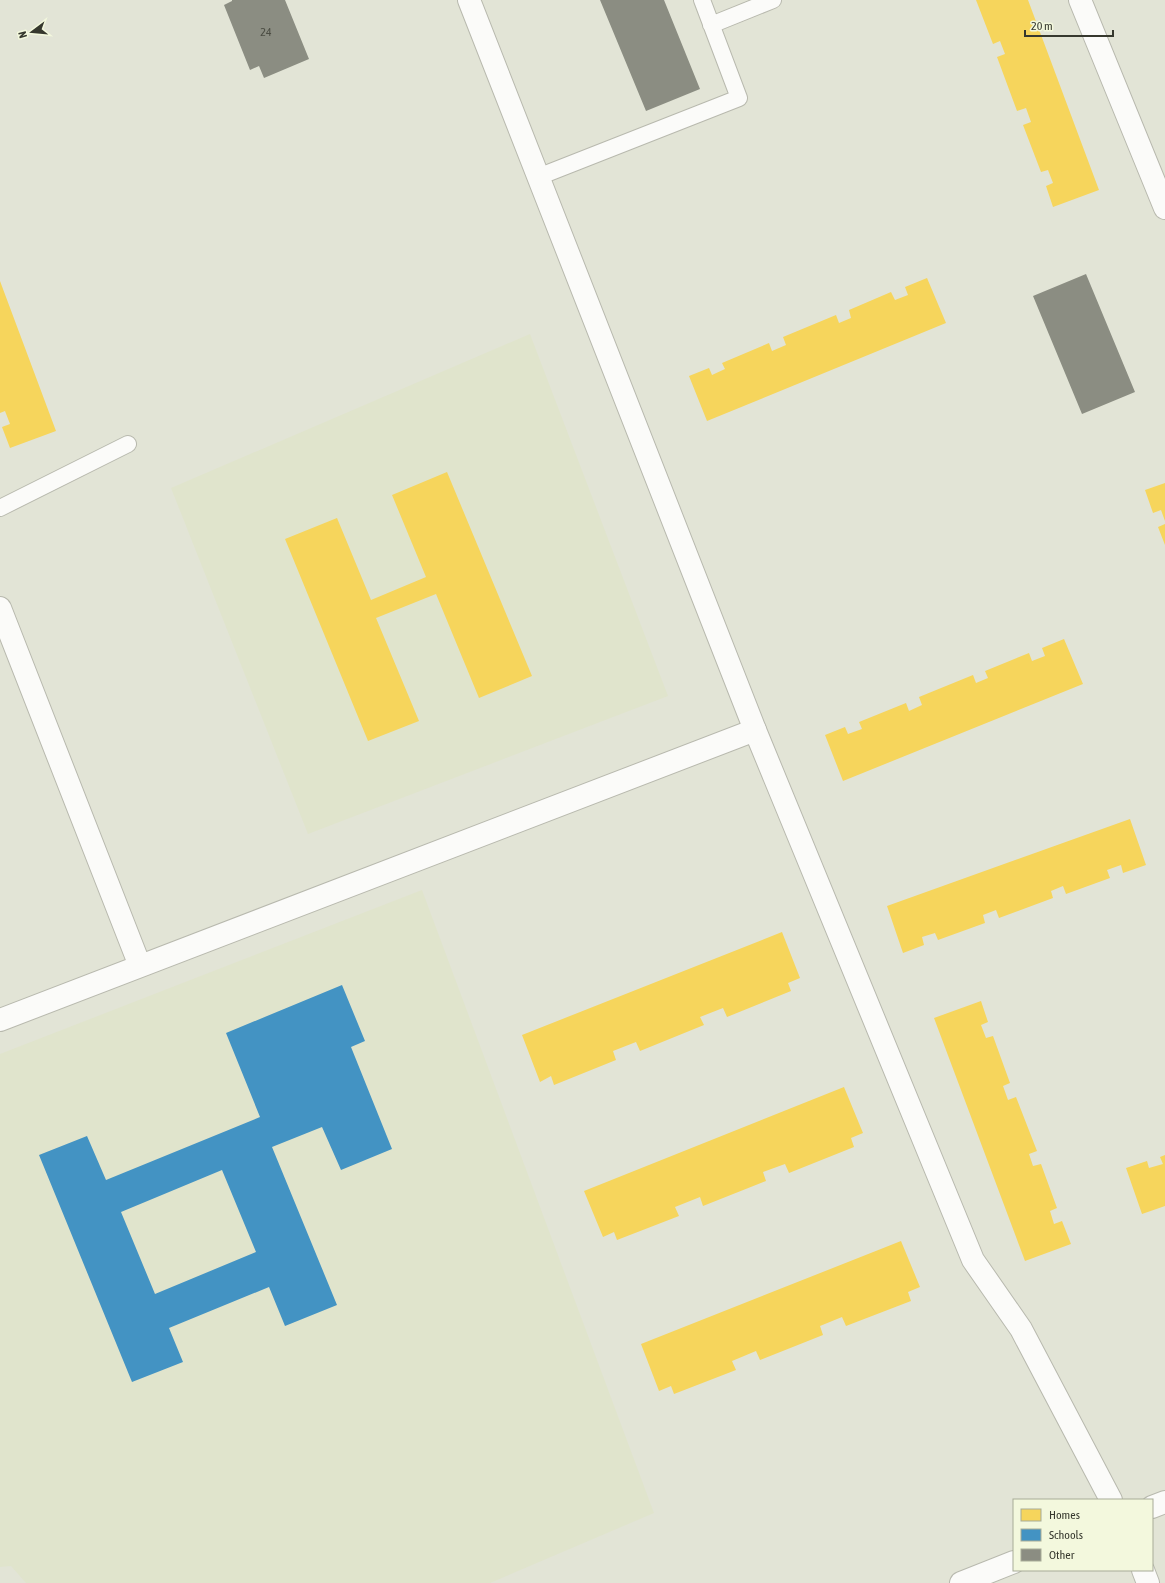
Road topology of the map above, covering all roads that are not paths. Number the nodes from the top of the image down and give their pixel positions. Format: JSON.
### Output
{"nodes":[{"id":1,"x":469,"y":0,"type":"edge"},
{"id":2,"x":702,"y":0,"type":"edge"},
{"id":3,"x":773,"y":0,"type":"edge"},
{"id":4,"x":1080,"y":0,"type":"edge"},
{"id":5,"x":712,"y":25,"type":"junction"},
{"id":6,"x":538,"y":177,"type":"junction"},
{"id":7,"x":1165,"y":208,"type":"edge"},
{"id":8,"x":128,"y":444,"type":"dead end"},
{"id":9,"x":0,"y":508,"type":"edge"},
{"id":10,"x":0,"y":608,"type":"edge"},
{"id":11,"x":755,"y":730,"type":"junction"},
{"id":12,"x":140,"y":966,"type":"junction"},
{"id":13,"x":0,"y":1020,"type":"edge"},
{"id":14,"x":1110,"y":1499,"type":"edge"},
{"id":15,"x":1165,"y":1502,"type":"edge"},
{"id":16,"x":1153,"y":1507,"type":"edge"},
{"id":17,"x":1013,"y":1562,"type":"edge"},
{"id":18,"x":1143,"y":1571,"type":"edge"},
{"id":19,"x":961,"y":1583,"type":"edge"},
{"id":20,"x":1148,"y":1583,"type":"edge"}],
"edges":[{"from":1,"to":6,"type":"street"},
{"from":2,"to":5,"type":"lane"},
{"from":3,"to":5,"type":"lane"},
{"from":4,"to":7,"type":"street"},
{"from":5,"to":6,"type":"lane"},
{"from":6,"to":11,"type":"street"},
{"from":8,"to":9,"type":"lane"},
{"from":10,"to":12,"type":"street"},
{"from":11,"to":12,"type":"street"},
{"from":11,"to":14,"type":"street"},
{"from":12,"to":13,"type":"street"},
{"from":15,"to":16,"type":"street"},
{"from":17,"to":19,"type":"street"},
{"from":18,"to":20,"type":"street"}]}
